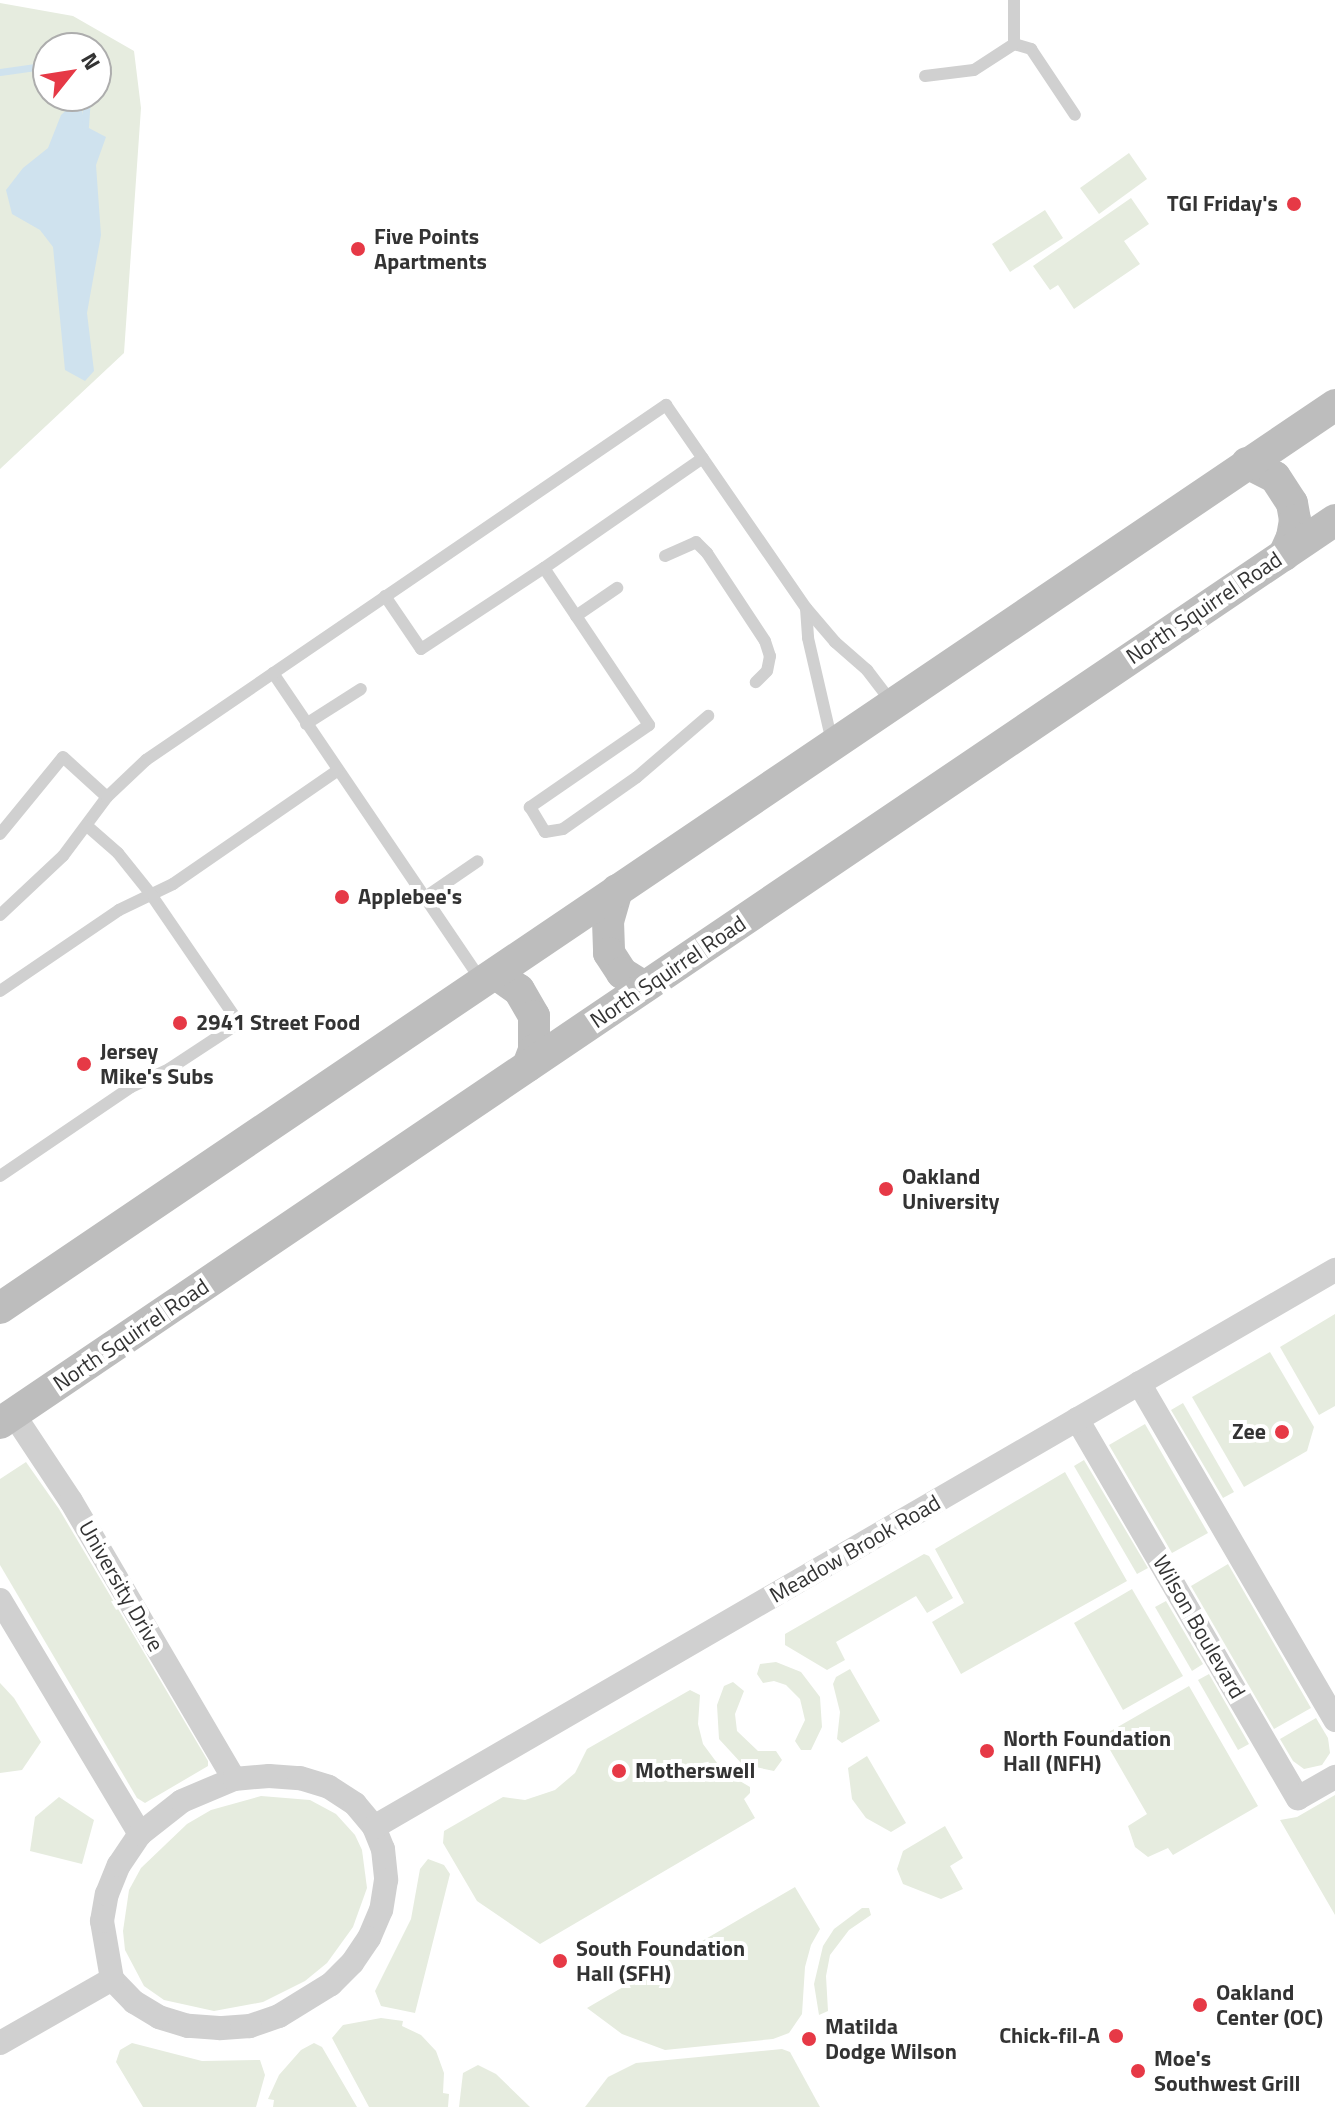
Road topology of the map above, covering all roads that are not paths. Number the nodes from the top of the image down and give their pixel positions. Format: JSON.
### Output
{"nodes":[{"id":1,"x":1014,"y":0,"type":"edge"},
{"id":2,"x":1014,"y":44,"type":"junction"},
{"id":3,"x":925,"y":76,"type":"dead end"},
{"id":4,"x":1075,"y":115,"type":"dead end"},
{"id":5,"x":1335,"y":405,"type":"edge"},
{"id":6,"x":703,"y":458,"type":"junction"},
{"id":7,"x":1247,"y":463,"type":"junction"},
{"id":8,"x":1335,"y":520,"type":"edge"},
{"id":9,"x":1284,"y":555,"type":"junction"},
{"id":10,"x":665,"y":556,"type":"dead end"},
{"id":11,"x":544,"y":568,"type":"junction"},
{"id":12,"x":617,"y":588,"type":"dead end"},
{"id":13,"x":385,"y":596,"type":"junction"},
{"id":14,"x":806,"y":608,"type":"junction"},
{"id":15,"x":576,"y":616,"type":"junction"},
{"id":16,"x":273,"y":673,"type":"junction"},
{"id":17,"x":756,"y":682,"type":"dead end"},
{"id":18,"x":361,"y":689,"type":"dead end"},
{"id":19,"x":893,"y":704,"type":"junction"},
{"id":20,"x":708,"y":716,"type":"dead end"},
{"id":21,"x":306,"y":724,"type":"junction"},
{"id":22,"x":833,"y":744,"type":"junction"},
{"id":23,"x":337,"y":771,"type":"junction"},
{"id":24,"x":107,"y":797,"type":"junction"},
{"id":25,"x":87,"y":826,"type":"junction"},
{"id":26,"x":0,"y":834,"type":"edge"},
{"id":27,"x":478,"y":861,"type":"dead end"},
{"id":28,"x":617,"y":890,"type":"junction"},
{"id":29,"x":150,"y":893,"type":"junction"},
{"id":30,"x":424,"y":898,"type":"junction"},
{"id":31,"x":0,"y":915,"type":"edge"},
{"id":32,"x":489,"y":978,"type":"junction"},
{"id":33,"x":644,"y":987,"type":"junction"},
{"id":34,"x":0,"y":991,"type":"edge"},
{"id":35,"x":528,"y":1066,"type":"junction"},
{"id":36,"x":0,"y":1176,"type":"edge"},
{"id":37,"x":1335,"y":1270,"type":"edge"},
{"id":38,"x":0,"y":1308,"type":"edge"},
{"id":39,"x":1139,"y":1383,"type":"junction"},
{"id":40,"x":5,"y":1412,"type":"edge"},
{"id":41,"x":1077,"y":1419,"type":"junction"},
{"id":42,"x":0,"y":1600,"type":"edge"},
{"id":43,"x":1335,"y":1720,"type":"edge"},
{"id":44,"x":1335,"y":1777,"type":"edge"},
{"id":45,"x":234,"y":1779,"type":"junction"},
{"id":46,"x":374,"y":1827,"type":"junction"},
{"id":47,"x":140,"y":1834,"type":"junction"},
{"id":48,"x":112,"y":1979,"type":"junction"},
{"id":49,"x":0,"y":2043,"type":"edge"}],
"edges":[{"from":1,"to":2,"type":"lane"},
{"from":2,"to":3,"type":"lane"},
{"from":2,"to":4,"type":"lane"},
{"from":5,"to":7,"type":"main road"},
{"from":6,"to":11,"type":"lane"},
{"from":6,"to":13,"type":"lane"},
{"from":6,"to":14,"type":"lane"},
{"from":7,"to":9,"type":"main road"},
{"from":7,"to":19,"type":"main road"},
{"from":8,"to":9,"type":"main road","name":"North Squirrel Road"},
{"from":9,"to":33,"type":"main road","name":"North Squirrel Road"},
{"from":10,"to":17,"type":"lane"},
{"from":11,"to":13,"type":"lane"},
{"from":11,"to":15,"type":"lane"},
{"from":12,"to":15,"type":"lane"},
{"from":13,"to":16,"type":"lane"},
{"from":14,"to":19,"type":"lane"},
{"from":14,"to":22,"type":"lane"},
{"from":15,"to":20,"type":"lane"},
{"from":16,"to":21,"type":"lane"},
{"from":16,"to":24,"type":"lane"},
{"from":18,"to":21,"type":"lane"},
{"from":19,"to":22,"type":"main road"},
{"from":21,"to":23,"type":"lane"},
{"from":22,"to":28,"type":"main road"},
{"from":23,"to":29,"type":"lane"},
{"from":23,"to":30,"type":"lane"},
{"from":24,"to":25,"type":"lane"},
{"from":24,"to":26,"type":"lane"},
{"from":25,"to":29,"type":"lane"},
{"from":25,"to":31,"type":"lane"},
{"from":27,"to":30,"type":"lane"},
{"from":28,"to":32,"type":"main road"},
{"from":28,"to":33,"type":"main road"},
{"from":29,"to":34,"type":"lane"},
{"from":29,"to":36,"type":"lane"},
{"from":30,"to":32,"type":"lane"},
{"from":32,"to":35,"type":"main road"},
{"from":32,"to":38,"type":"main road"},
{"from":33,"to":35,"type":"main road","name":"North Squirrel Road"},
{"from":35,"to":40,"type":"main road","name":"North Squirrel Road"},
{"from":37,"to":39,"type":"street","name":"Meadow Brook Road"},
{"from":39,"to":41,"type":"street","name":"Meadow Brook Road"},
{"from":39,"to":43,"type":"street"},
{"from":40,"to":45,"type":"street","name":"University Drive"},
{"from":41,"to":44,"type":"street","name":"Wilson Boulevard"},
{"from":41,"to":46,"type":"street","name":"Meadow Brook Road"},
{"from":42,"to":47,"type":"street"},
{"from":45,"to":46,"type":"street"},
{"from":45,"to":47,"type":"street"},
{"from":46,"to":48,"type":"street"},
{"from":47,"to":48,"type":"street"},
{"from":48,"to":49,"type":"street"}]}
